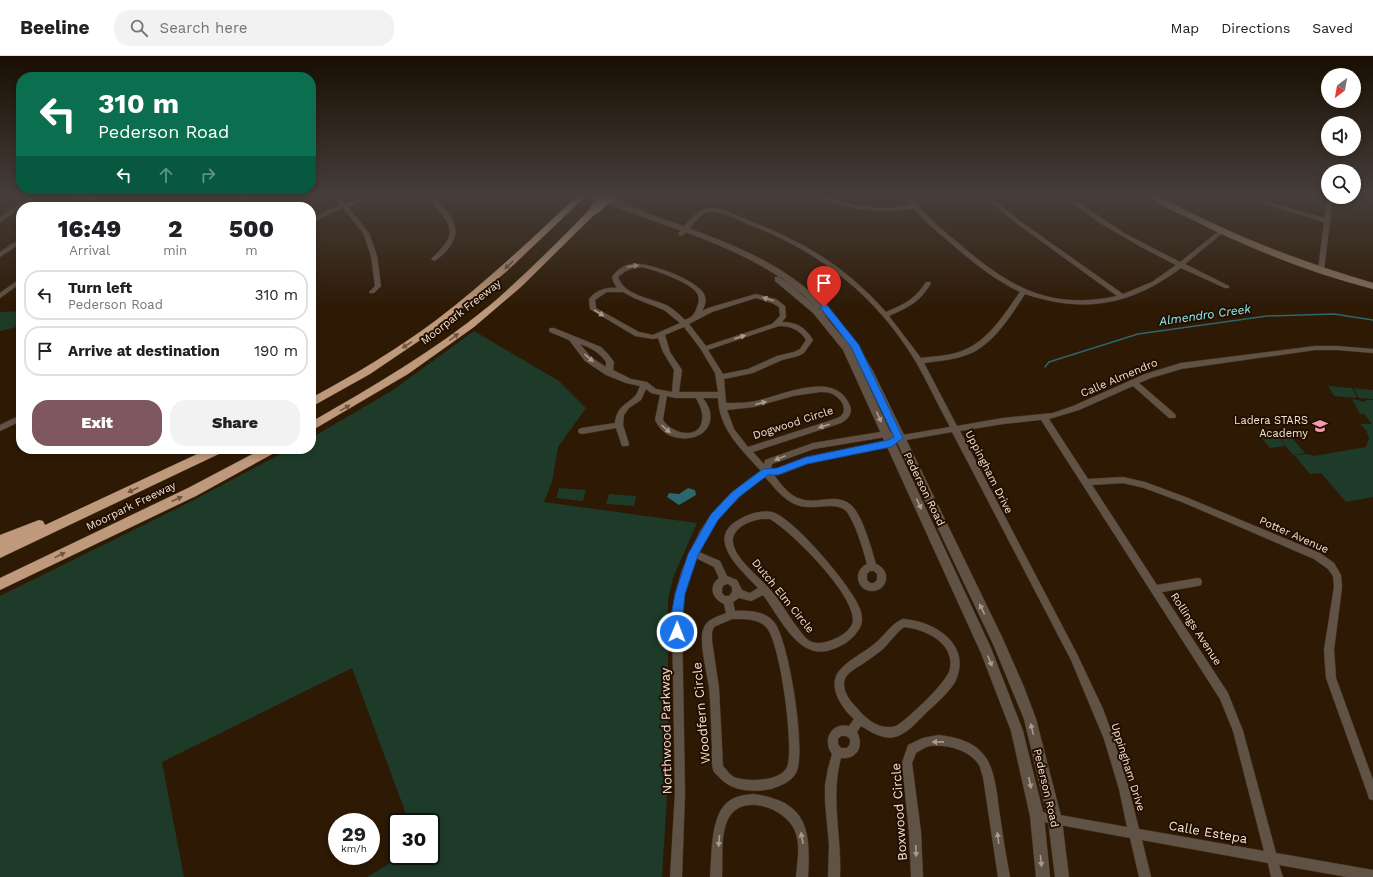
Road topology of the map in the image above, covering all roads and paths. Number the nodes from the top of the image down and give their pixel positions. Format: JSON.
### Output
{"nodes":[{"id":1,"x":366,"y":233,"type":"edge"},
{"id":2,"x":454,"y":233,"type":"edge"},
{"id":3,"x":542,"y":233,"type":"edge"},
{"id":4,"x":571,"y":233,"type":"edge"},
{"id":5,"x":688,"y":233,"type":"edge"},
{"id":6,"x":777,"y":233,"type":"edge"},
{"id":7,"x":946,"y":233,"type":"edge"},
{"id":8,"x":1032,"y":233,"type":"edge"},
{"id":9,"x":1124,"y":233,"type":"edge"},
{"id":10,"x":1219,"y":233,"type":"edge"},
{"id":11,"x":1228,"y":233,"type":"edge"},
{"id":12,"x":1325,"y":233,"type":"edge"},
{"id":13,"x":16,"y":244,"type":"edge"},
{"id":14,"x":0,"y":255,"type":"edge"},
{"id":15,"x":434,"y":259,"type":"dead end"},
{"id":16,"x":1179,"y":264,"type":"junction"},
{"id":17,"x":1321,"y":270,"type":"junction"},
{"id":18,"x":928,"y":283,"type":"dead end"},
{"id":19,"x":16,"y":284,"type":"edge"},
{"id":20,"x":1373,"y":286,"type":"edge"},
{"id":21,"x":1227,"y":287,"type":"dead end"},
{"id":22,"x":624,"y":290,"type":"junction"},
{"id":23,"x":372,"y":292,"type":"dead end"},
{"id":24,"x":1023,"y":292,"type":"junction"},
{"id":25,"x":0,"y":296,"type":"edge"},
{"id":26,"x":1122,"y":297,"type":"junction"},
{"id":27,"x":886,"y":314,"type":"junction"},
{"id":28,"x":696,"y":316,"type":"junction"},
{"id":29,"x":684,"y":323,"type":"junction"},
{"id":30,"x":775,"y":325,"type":"junction"},
{"id":31,"x":552,"y":330,"type":"dead end"},
{"id":32,"x":661,"y":335,"type":"junction"},
{"id":33,"x":572,"y":339,"type":"junction"},
{"id":34,"x":703,"y":349,"type":"junction"},
{"id":35,"x":1373,"y":351,"type":"edge"},
{"id":36,"x":919,"y":361,"type":"junction"},
{"id":37,"x":609,"y":373,"type":"junction"},
{"id":38,"x":720,"y":377,"type":"junction"},
{"id":39,"x":1133,"y":382,"type":"junction"},
{"id":40,"x":644,"y":384,"type":"junction"},
{"id":41,"x":664,"y":394,"type":"junction"},
{"id":42,"x":675,"y":395,"type":"junction"},
{"id":43,"x":721,"y":395,"type":"junction"},
{"id":44,"x":699,"y":396,"type":"junction"},
{"id":45,"x":316,"y":400,"type":"edge"},
{"id":46,"x":722,"y":406,"type":"junction"},
{"id":47,"x":1172,"y":416,"type":"dead end"},
{"id":48,"x":1044,"y":418,"type":"junction"},
{"id":49,"x":16,"y":420,"type":"edge"},
{"id":50,"x":316,"y":424,"type":"edge"},
{"id":51,"x":1,"y":425,"type":"edge"},
{"id":52,"x":619,"y":425,"type":"junction"},
{"id":53,"x":955,"y":429,"type":"junction"},
{"id":54,"x":582,"y":431,"type":"dead end"},
{"id":55,"x":892,"y":438,"type":"junction"},
{"id":56,"x":624,"y":444,"type":"dead end"},
{"id":57,"x":746,"y":450,"type":"junction"},
{"id":58,"x":208,"y":454,"type":"edge"},
{"id":59,"x":263,"y":454,"type":"edge"},
{"id":60,"x":766,"y":472,"type":"junction"},
{"id":61,"x":1087,"y":482,"type":"junction"},
{"id":62,"x":91,"y":509,"type":"junction"},
{"id":63,"x":0,"y":541,"type":"edge"},
{"id":64,"x":0,"y":552,"type":"edge"},
{"id":65,"x":693,"y":554,"type":"junction"},
{"id":66,"x":872,"y":568,"type":"dead end"},
{"id":67,"x":725,"y":581,"type":"junction"},
{"id":68,"x":1198,"y":582,"type":"dead end"},
{"id":69,"x":0,"y":585,"type":"edge"},
{"id":70,"x":765,"y":589,"type":"junction"},
{"id":71,"x":1155,"y":589,"type":"junction"},
{"id":72,"x":737,"y":593,"type":"junction"},
{"id":73,"x":728,"y":600,"type":"junction"},
{"id":74,"x":731,"y":615,"type":"junction"},
{"id":75,"x":860,"y":720,"type":"junction"},
{"id":76,"x":850,"y":733,"type":"junction"},
{"id":77,"x":838,"y":752,"type":"junction"},
{"id":78,"x":1373,"y":795,"type":"edge"},
{"id":79,"x":1037,"y":816,"type":"junction"},
{"id":80,"x":1055,"y":820,"type":"junction"},
{"id":81,"x":1136,"y":833,"type":"junction"},
{"id":82,"x":1271,"y":857,"type":"junction"},
{"id":83,"x":1373,"y":876,"type":"edge"},
{"id":84,"x":676,"y":877,"type":"edge"},
{"id":85,"x":716,"y":877,"type":"edge"},
{"id":86,"x":802,"y":877,"type":"edge"},
{"id":87,"x":834,"y":877,"type":"edge"},
{"id":88,"x":917,"y":877,"type":"edge"},
{"id":89,"x":1004,"y":877,"type":"edge"},
{"id":90,"x":1043,"y":877,"type":"edge"},
{"id":91,"x":1062,"y":877,"type":"edge"},
{"id":92,"x":1145,"y":877,"type":"edge"},
{"id":93,"x":1277,"y":877,"type":"edge"}],
"edges":[{"from":1,"to":23,"type":"street"},
{"from":2,"to":15,"type":"street"},
{"from":3,"to":45,"type":"highway","name":"Moorpark Freeway","one_way":true},
{"from":50,"to":4,"type":"highway","name":"Moorpark Freeway","one_way":true,"bridge":true},
{"from":5,"to":55,"type":"street","name":"Pederson Road"},
{"from":6,"to":27,"type":"street","name":"Uppingham Drive"},
{"from":7,"to":24,"type":"street"},
{"from":8,"to":26,"type":"street"},
{"from":9,"to":16,"type":"street"},
{"from":10,"to":16,"type":"street"},
{"from":11,"to":17,"type":"main road"},
{"from":12,"to":17,"type":"street"},
{"from":13,"to":14,"type":"street"},
{"from":16,"to":21,"type":"street"},
{"from":16,"to":26,"type":"street"},
{"from":17,"to":20,"type":"main road"},
{"from":18,"to":27,"type":"street"},
{"from":19,"to":25,"type":"street"},
{"from":22,"to":28,"type":"street","one_way":true},
{"from":22,"to":29,"type":"street"},
{"from":22,"to":32,"type":"street","one_way":true},
{"from":24,"to":26,"type":"street"},
{"from":24,"to":36,"type":"street"},
{"from":27,"to":36,"type":"street","name":"Uppingham Drive"},
{"from":28,"to":29,"type":"street"},
{"from":30,"to":28,"type":"street","one_way":true},
{"from":29,"to":32,"type":"street"},
{"from":29,"to":34,"type":"street"},
{"from":34,"to":30,"type":"street","one_way":true},
{"from":30,"to":38,"type":"street"},
{"from":31,"to":33,"type":"street"},
{"from":32,"to":42,"type":"street"},
{"from":33,"to":37,"type":"street","one_way":true},
{"from":33,"to":37,"type":"street"},
{"from":34,"to":38,"type":"street"},
{"from":35,"to":39,"type":"street","name":"Calle Almendro"},
{"from":36,"to":53,"type":"street","name":"Uppingham Drive"},
{"from":37,"to":40,"type":"street"},
{"from":38,"to":43,"type":"street"},
{"from":39,"to":47,"type":"street"},
{"from":39,"to":48,"type":"street","name":"Calle Almendro"},
{"from":40,"to":41,"type":"street"},
{"from":40,"to":52,"type":"street"},
{"from":41,"to":42,"type":"street"},
{"from":41,"to":44,"type":"street","one_way":true},
{"from":42,"to":44,"type":"street"},
{"from":43,"to":44,"type":"street"},
{"from":43,"to":46,"type":"street"},
{"from":46,"to":57,"type":"street"},
{"from":46,"to":57,"type":"street","name":"Dogwood Circle","one_way":true},
{"from":48,"to":53,"type":"street","name":"Calle Almendro"},
{"from":48,"to":61,"type":"street","name":"Rollings Avenue"},
{"from":49,"to":51,"type":"street"},
{"from":52,"to":54,"type":"street"},
{"from":52,"to":56,"type":"street"},
{"from":53,"to":55,"type":"street","name":"Calle Almendro"},
{"from":53,"to":81,"type":"street","name":"Uppingham Drive"},
{"from":55,"to":60,"type":"street","name":"Northwood Parkway"},
{"from":55,"to":60,"type":"street","name":"Northwood Parkway","one_way":true},
{"from":55,"to":79,"type":"street","name":"Pederson Road","one_way":true},
{"from":80,"to":55,"type":"street","name":"Pederson Road","one_way":true},
{"from":57,"to":60,"type":"street"},
{"from":58,"to":62,"type":"highway","name":"Moorpark Freeway","one_way":true},
{"from":69,"to":59,"type":"highway","name":"Moorpark Freeway","one_way":true},
{"from":60,"to":65,"type":"street","name":"Northwood Parkway"},
{"from":60,"to":66,"type":"street"},
{"from":61,"to":71,"type":"street","name":"Rollings Avenue"},
{"from":61,"to":78,"type":"street","name":"Potter Avenue"},
{"from":62,"to":63,"type":"highway"},
{"from":62,"to":64,"type":"highway","name":"Moorpark Freeway"},
{"from":65,"to":67,"type":"street"},
{"from":65,"to":84,"type":"street","name":"Northwood Parkway"},
{"from":67,"to":72,"type":"street"},
{"from":67,"to":73,"type":"street"},
{"from":68,"to":71,"type":"street"},
{"from":70,"to":70,"type":"street","name":"Dutch Elm Circle"},
{"from":70,"to":72,"type":"street"},
{"from":71,"to":82,"type":"street","name":"Rollings Avenue"},
{"from":72,"to":73,"type":"street"},
{"from":73,"to":74,"type":"street"},
{"from":74,"to":74,"type":"street","name":"Woodfern Circle"},
{"from":75,"to":75,"type":"street"},
{"from":75,"to":76,"type":"street"},
{"from":76,"to":77,"type":"street"},
{"from":76,"to":77,"type":"street"},
{"from":77,"to":87,"type":"street"},
{"from":79,"to":80,"type":"street","name":"Calle Estepa"},
{"from":79,"to":90,"type":"street","name":"Pederson Road","one_way":true},
{"from":80,"to":81,"type":"street","name":"Calle Estepa"},
{"from":80,"to":91,"type":"street","name":"Pederson Road"},
{"from":81,"to":82,"type":"street","name":"Calle Estepa"},
{"from":81,"to":92,"type":"street","name":"Uppingham Drive"},
{"from":82,"to":83,"type":"street","name":"Calle Estepa"},
{"from":82,"to":93,"type":"street","name":"Rollings Avenue"},
{"from":86,"to":85,"type":"street","one_way":true},
{"from":89,"to":88,"type":"street","name":"Boxwood Circle","one_way":true}]}
